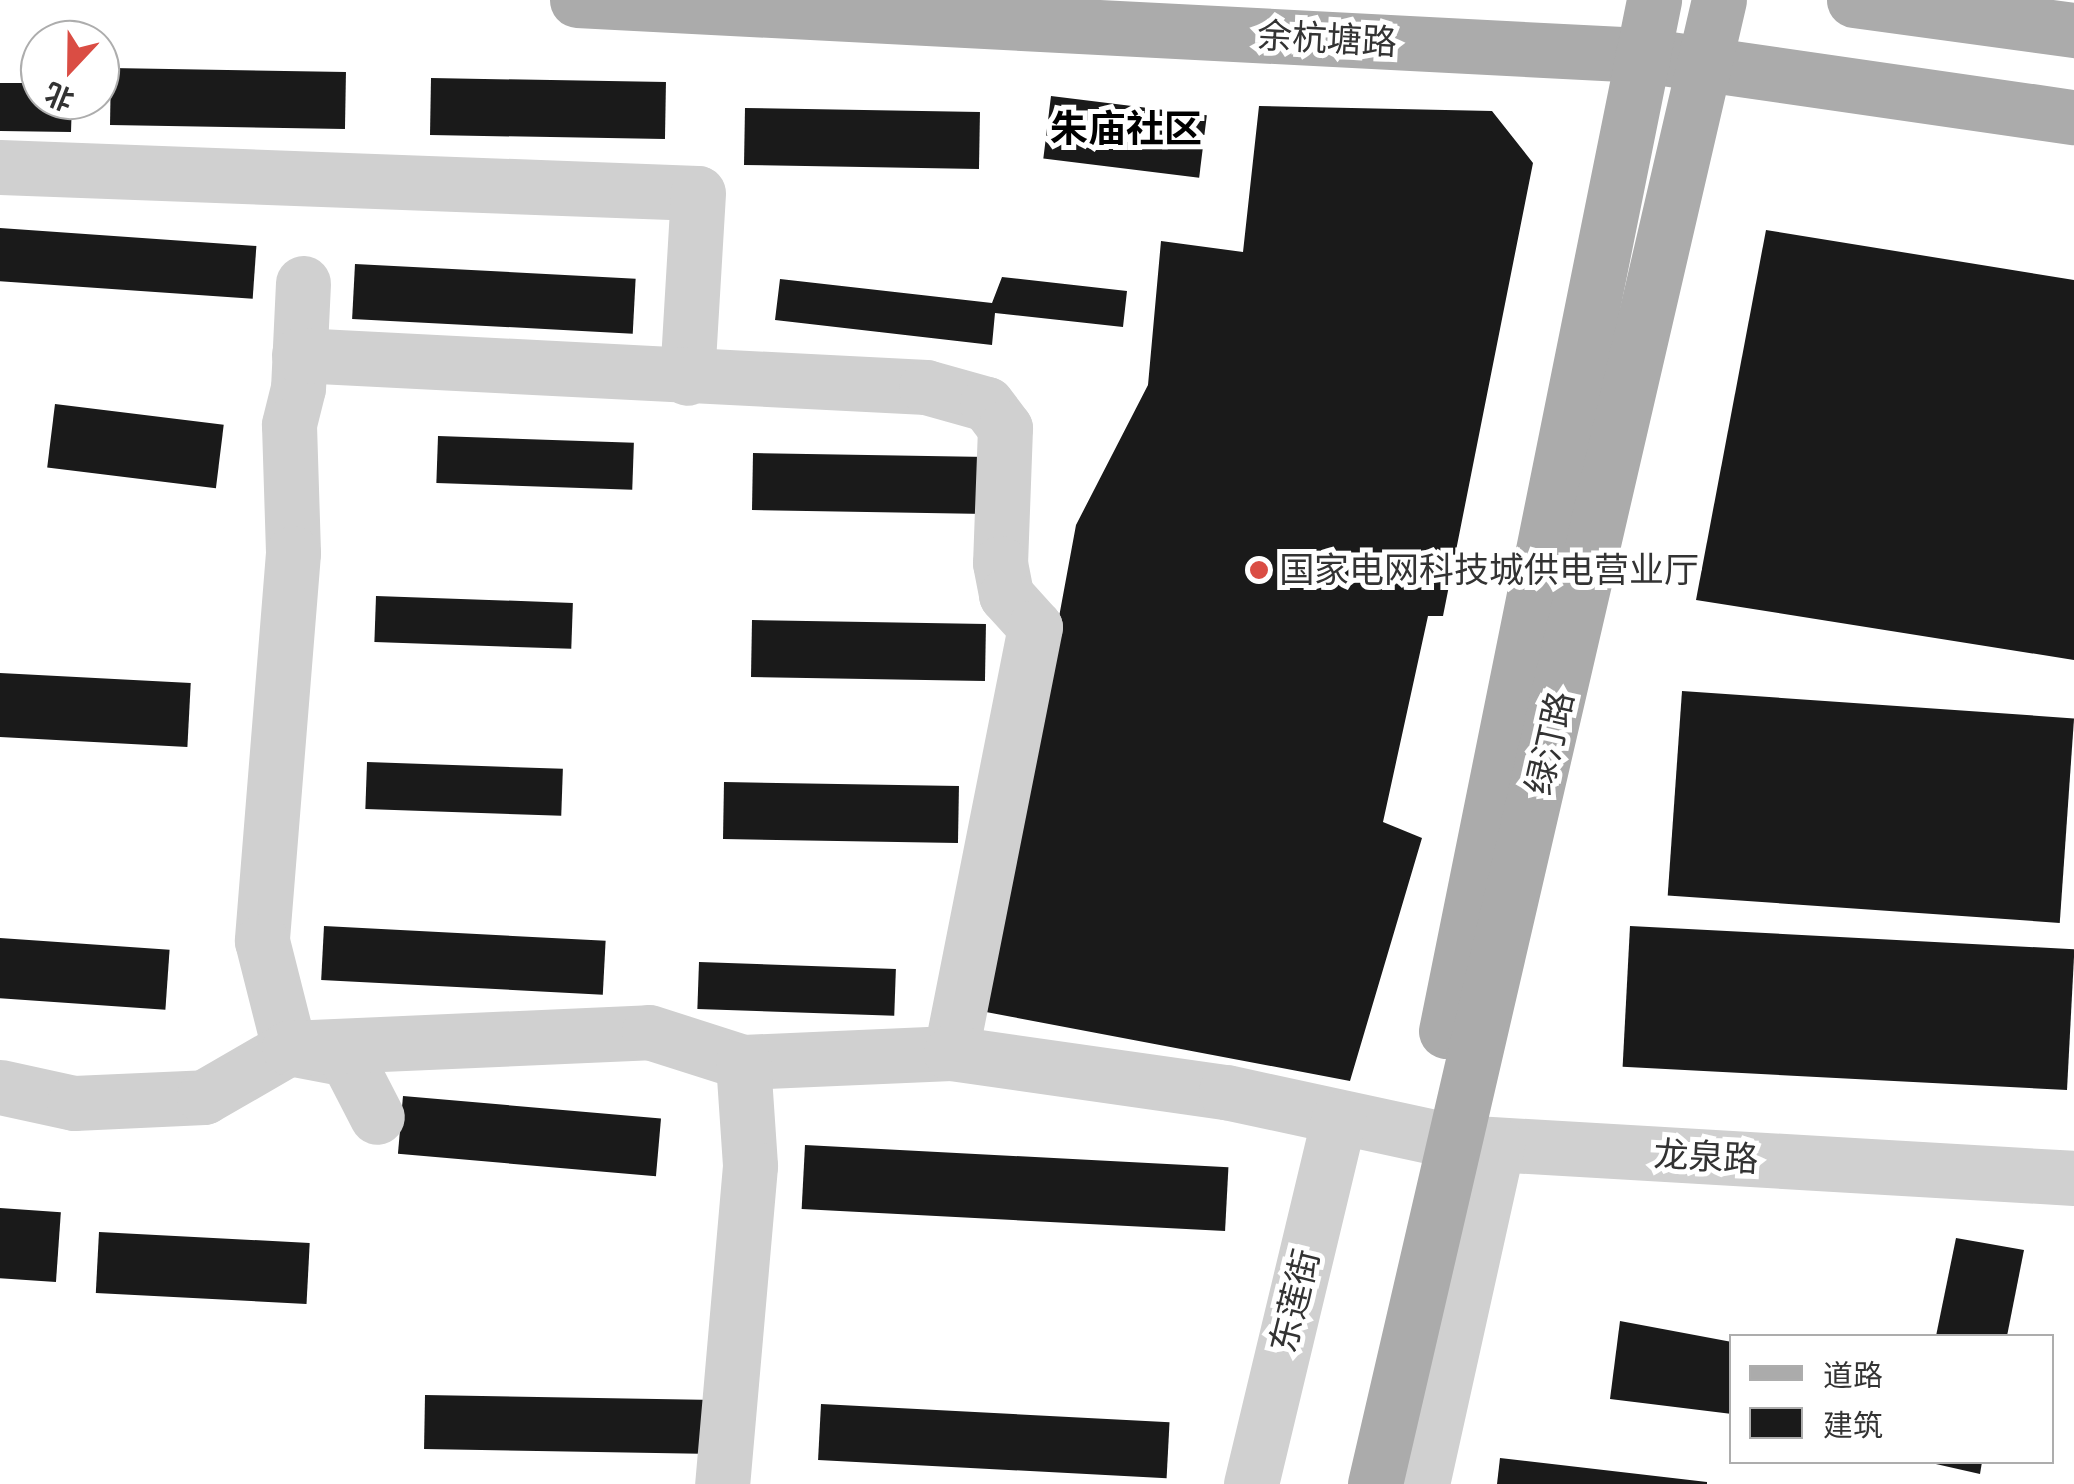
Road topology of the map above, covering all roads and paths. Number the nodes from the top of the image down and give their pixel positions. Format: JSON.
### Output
{"nodes":[{"id":1,"x":576,"y":0,"type":"edge"},
{"id":2,"x":1654,"y":0,"type":"edge"},
{"id":3,"x":1719,"y":0,"type":"edge"},
{"id":4,"x":1854,"y":0,"type":"edge"},
{"id":5,"x":2074,"y":30,"type":"edge"},
{"id":6,"x":1642,"y":55,"type":"junction"},
{"id":7,"x":1705,"y":62,"type":"junction"},
{"id":8,"x":2074,"y":117,"type":"edge"},
{"id":9,"x":0,"y":166,"type":"edge"},
{"id":10,"x":302,"y":283,"type":"dead end"},
{"id":11,"x":299,"y":355,"type":"junction"},
{"id":12,"x":687,"y":378,"type":"junction"},
{"id":13,"x":934,"y":940,"type":"dead end"},
{"id":14,"x":289,"y":1048,"type":"junction"},
{"id":15,"x":950,"y":1053,"type":"junction"},
{"id":16,"x":743,"y":1062,"type":"junction"},
{"id":17,"x":0,"y":1087,"type":"edge"},
{"id":18,"x":376,"y":1118,"type":"dead end"},
{"id":19,"x":1340,"y":1118,"type":"junction"},
{"id":20,"x":1460,"y":1141,"type":"junction"},
{"id":21,"x":2074,"y":1178,"type":"edge"},
{"id":22,"x":722,"y":1484,"type":"edge"},
{"id":23,"x":1251,"y":1484,"type":"edge"},
{"id":24,"x":1344,"y":1484,"type":"edge"},
{"id":25,"x":1375,"y":1484,"type":"edge"},
{"id":26,"x":1422,"y":1484,"type":"edge"}],
"edges":[{"from":1,"to":6,"type":"main road","name":"余杭塘路"},
{"from":2,"to":6,"type":"main road","name":"绿汀路"},
{"from":3,"to":7,"type":"main road","name":"绿汀路"},
{"from":4,"to":5,"type":"main road"},
{"from":6,"to":7,"type":"main road","name":"余杭塘路"},
{"from":6,"to":20,"type":"main road","name":"绿汀路"},
{"from":7,"to":8,"type":"main road","name":"余杭塘路"},
{"from":7,"to":20,"type":"main road","name":"绿汀路"},
{"from":9,"to":12,"type":"street"},
{"from":10,"to":11,"type":"street"},
{"from":11,"to":12,"type":"street"},
{"from":11,"to":14,"type":"street"},
{"from":12,"to":15,"type":"street"},
{"from":13,"to":15,"type":"street"},
{"from":14,"to":16,"type":"street"},
{"from":14,"to":17,"type":"street"},
{"from":14,"to":18,"type":"street"},
{"from":15,"to":16,"type":"street","name":"龙泉路"},
{"from":15,"to":19,"type":"street","name":"龙泉路"},
{"from":16,"to":22,"type":"street"},
{"from":19,"to":20,"type":"street","name":"龙泉路"},
{"from":19,"to":23,"type":"street","name":"东莲街"},
{"from":20,"to":21,"type":"street","name":"龙泉路"},
{"from":20,"to":24,"type":"main road","name":"绿汀路"},
{"from":20,"to":25,"type":"main road","name":"绿汀路"},
{"from":20,"to":26,"type":"street"}]}
